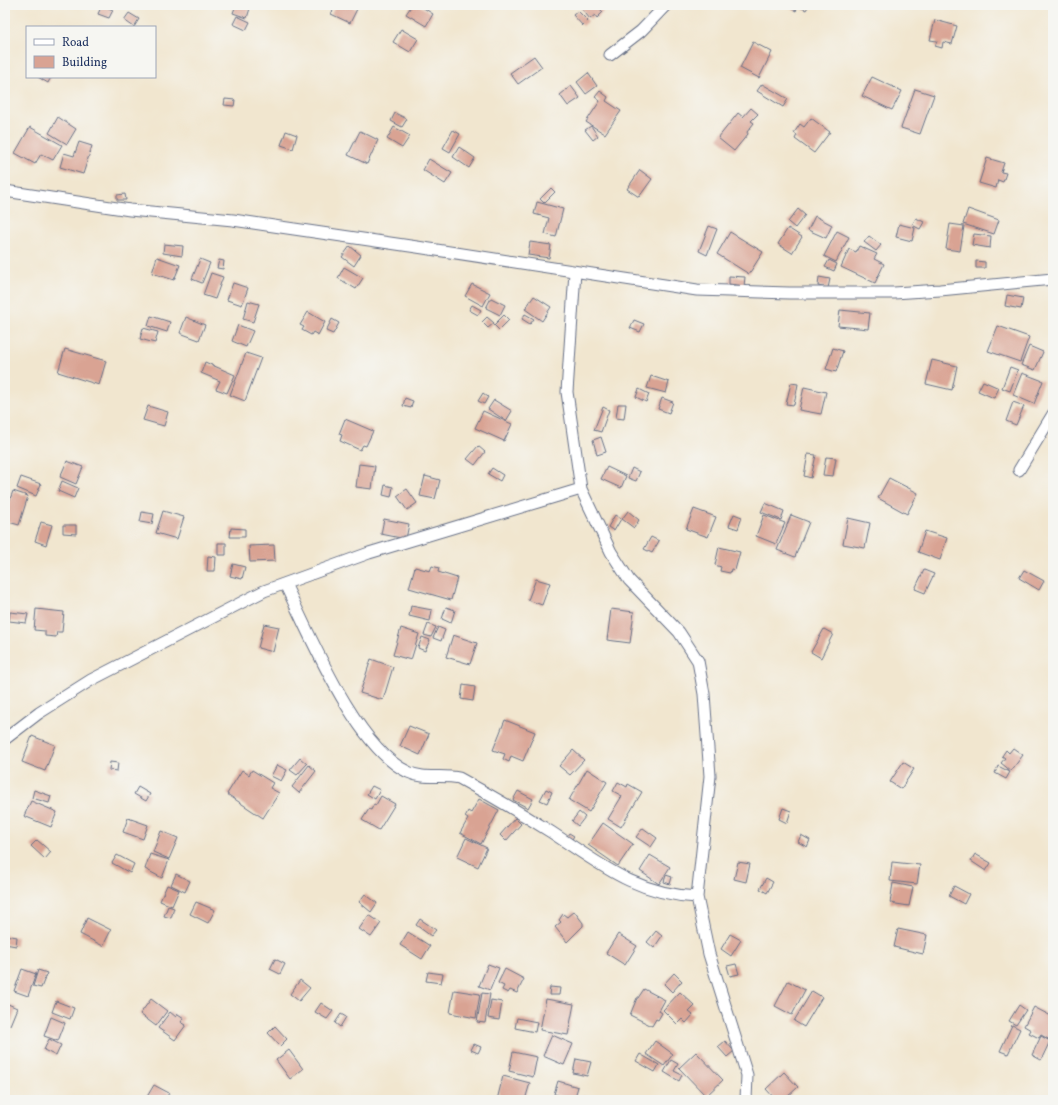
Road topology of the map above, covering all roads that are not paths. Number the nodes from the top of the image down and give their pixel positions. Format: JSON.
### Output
{"nodes":[{"id":1,"x":666,"y":5,"type":"edge"},
{"id":2,"x":610,"y":55,"type":"dead end"},
{"id":3,"x":5,"y":191,"type":"edge"},
{"id":4,"x":575,"y":272,"type":"junction"},
{"id":5,"x":1053,"y":278,"type":"edge"},
{"id":6,"x":1053,"y":414,"type":"edge"},
{"id":7,"x":1019,"y":470,"type":"dead end"},
{"id":8,"x":581,"y":489,"type":"junction"},
{"id":9,"x":285,"y":584,"type":"junction"},
{"id":10,"x":5,"y":739,"type":"edge"},
{"id":11,"x":697,"y":897,"type":"junction"},
{"id":12,"x":746,"y":1100,"type":"edge"}],
"edges":[{"from":1,"to":2,"type":"street"},
{"from":3,"to":4,"type":"street"},
{"from":4,"to":5,"type":"street"},
{"from":4,"to":8,"type":"street"},
{"from":6,"to":7,"type":"street"},
{"from":8,"to":9,"type":"street"},
{"from":8,"to":11,"type":"street"},
{"from":9,"to":10,"type":"street"},
{"from":9,"to":11,"type":"street"},
{"from":11,"to":12,"type":"street"}]}
